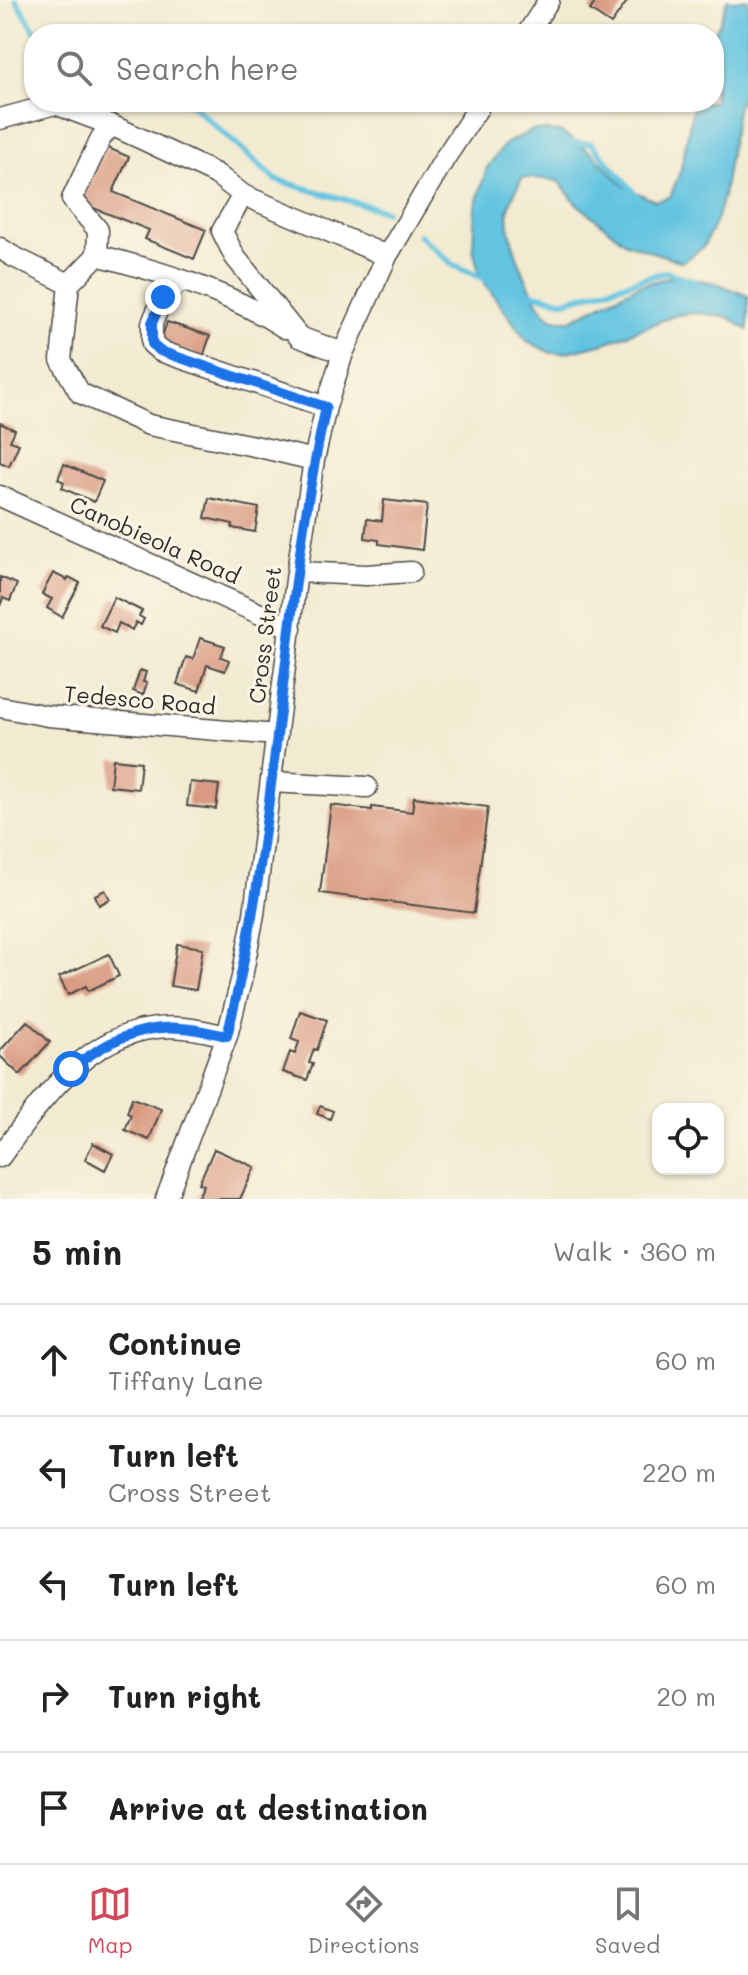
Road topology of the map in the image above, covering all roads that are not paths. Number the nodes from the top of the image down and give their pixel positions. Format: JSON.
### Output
{"nodes":[{"id":1,"x":549,"y":0,"type":"edge"},
{"id":2,"x":533,"y":24,"type":"edge"},
{"id":3,"x":26,"y":112,"type":"edge"},
{"id":4,"x":76,"y":112,"type":"edge"},
{"id":5,"x":476,"y":112,"type":"edge"},
{"id":6,"x":0,"y":119,"type":"edge"},
{"id":7,"x":111,"y":125,"type":"junction"},
{"id":8,"x":243,"y":195,"type":"junction"},
{"id":9,"x":0,"y":248,"type":"edge"},
{"id":10,"x":97,"y":255,"type":"junction"},
{"id":11,"x":387,"y":256,"type":"junction"},
{"id":12,"x":182,"y":280,"type":"junction"},
{"id":13,"x":69,"y":284,"type":"junction"},
{"id":14,"x":299,"y":337,"type":"junction"},
{"id":15,"x":343,"y":353,"type":"junction"},
{"id":16,"x":326,"y":407,"type":"junction"},
{"id":17,"x":314,"y":460,"type":"junction"},
{"id":18,"x":0,"y":496,"type":"edge"},
{"id":19,"x":297,"y":572,"type":"junction"},
{"id":20,"x":411,"y":572,"type":"dead end"},
{"id":21,"x":291,"y":628,"type":"junction"},
{"id":22,"x":0,"y":707,"type":"edge"},
{"id":23,"x":277,"y":735,"type":"junction"},
{"id":24,"x":271,"y":782,"type":"junction"},
{"id":25,"x":367,"y":787,"type":"dead end"},
{"id":26,"x":227,"y":1036,"type":"junction"},
{"id":27,"x":0,"y":1157,"type":"edge"},
{"id":28,"x":166,"y":1199,"type":"edge"}],
"edges":[{"from":1,"to":2,"type":"street"},
{"from":3,"to":6,"type":"street"},
{"from":4,"to":7,"type":"street"},
{"from":5,"to":11,"type":"street","name":"Cross Street"},
{"from":7,"to":8,"type":"street"},
{"from":7,"to":10,"type":"street"},
{"from":8,"to":11,"type":"street"},
{"from":8,"to":14,"type":"street"},
{"from":9,"to":13,"type":"street"},
{"from":10,"to":12,"type":"street"},
{"from":10,"to":13,"type":"street"},
{"from":11,"to":15,"type":"street","name":"Cross Street"},
{"from":12,"to":14,"type":"street"},
{"from":12,"to":16,"type":"street"},
{"from":13,"to":17,"type":"street"},
{"from":14,"to":15,"type":"street"},
{"from":15,"to":16,"type":"street","name":"Cross Street"},
{"from":16,"to":17,"type":"street","name":"Cross Street"},
{"from":17,"to":19,"type":"street","name":"Cross Street"},
{"from":18,"to":21,"type":"street","name":"Canobieola Road"},
{"from":19,"to":20,"type":"street"},
{"from":19,"to":21,"type":"street","name":"Cross Street"},
{"from":21,"to":23,"type":"street","name":"Cross Street"},
{"from":22,"to":23,"type":"street","name":"Tedesco Road"},
{"from":23,"to":24,"type":"street","name":"Cross Street"},
{"from":24,"to":25,"type":"street"},
{"from":24,"to":26,"type":"street","name":"Cross Street"},
{"from":26,"to":27,"type":"street"},
{"from":26,"to":28,"type":"street","name":"Cross Street"}]}
